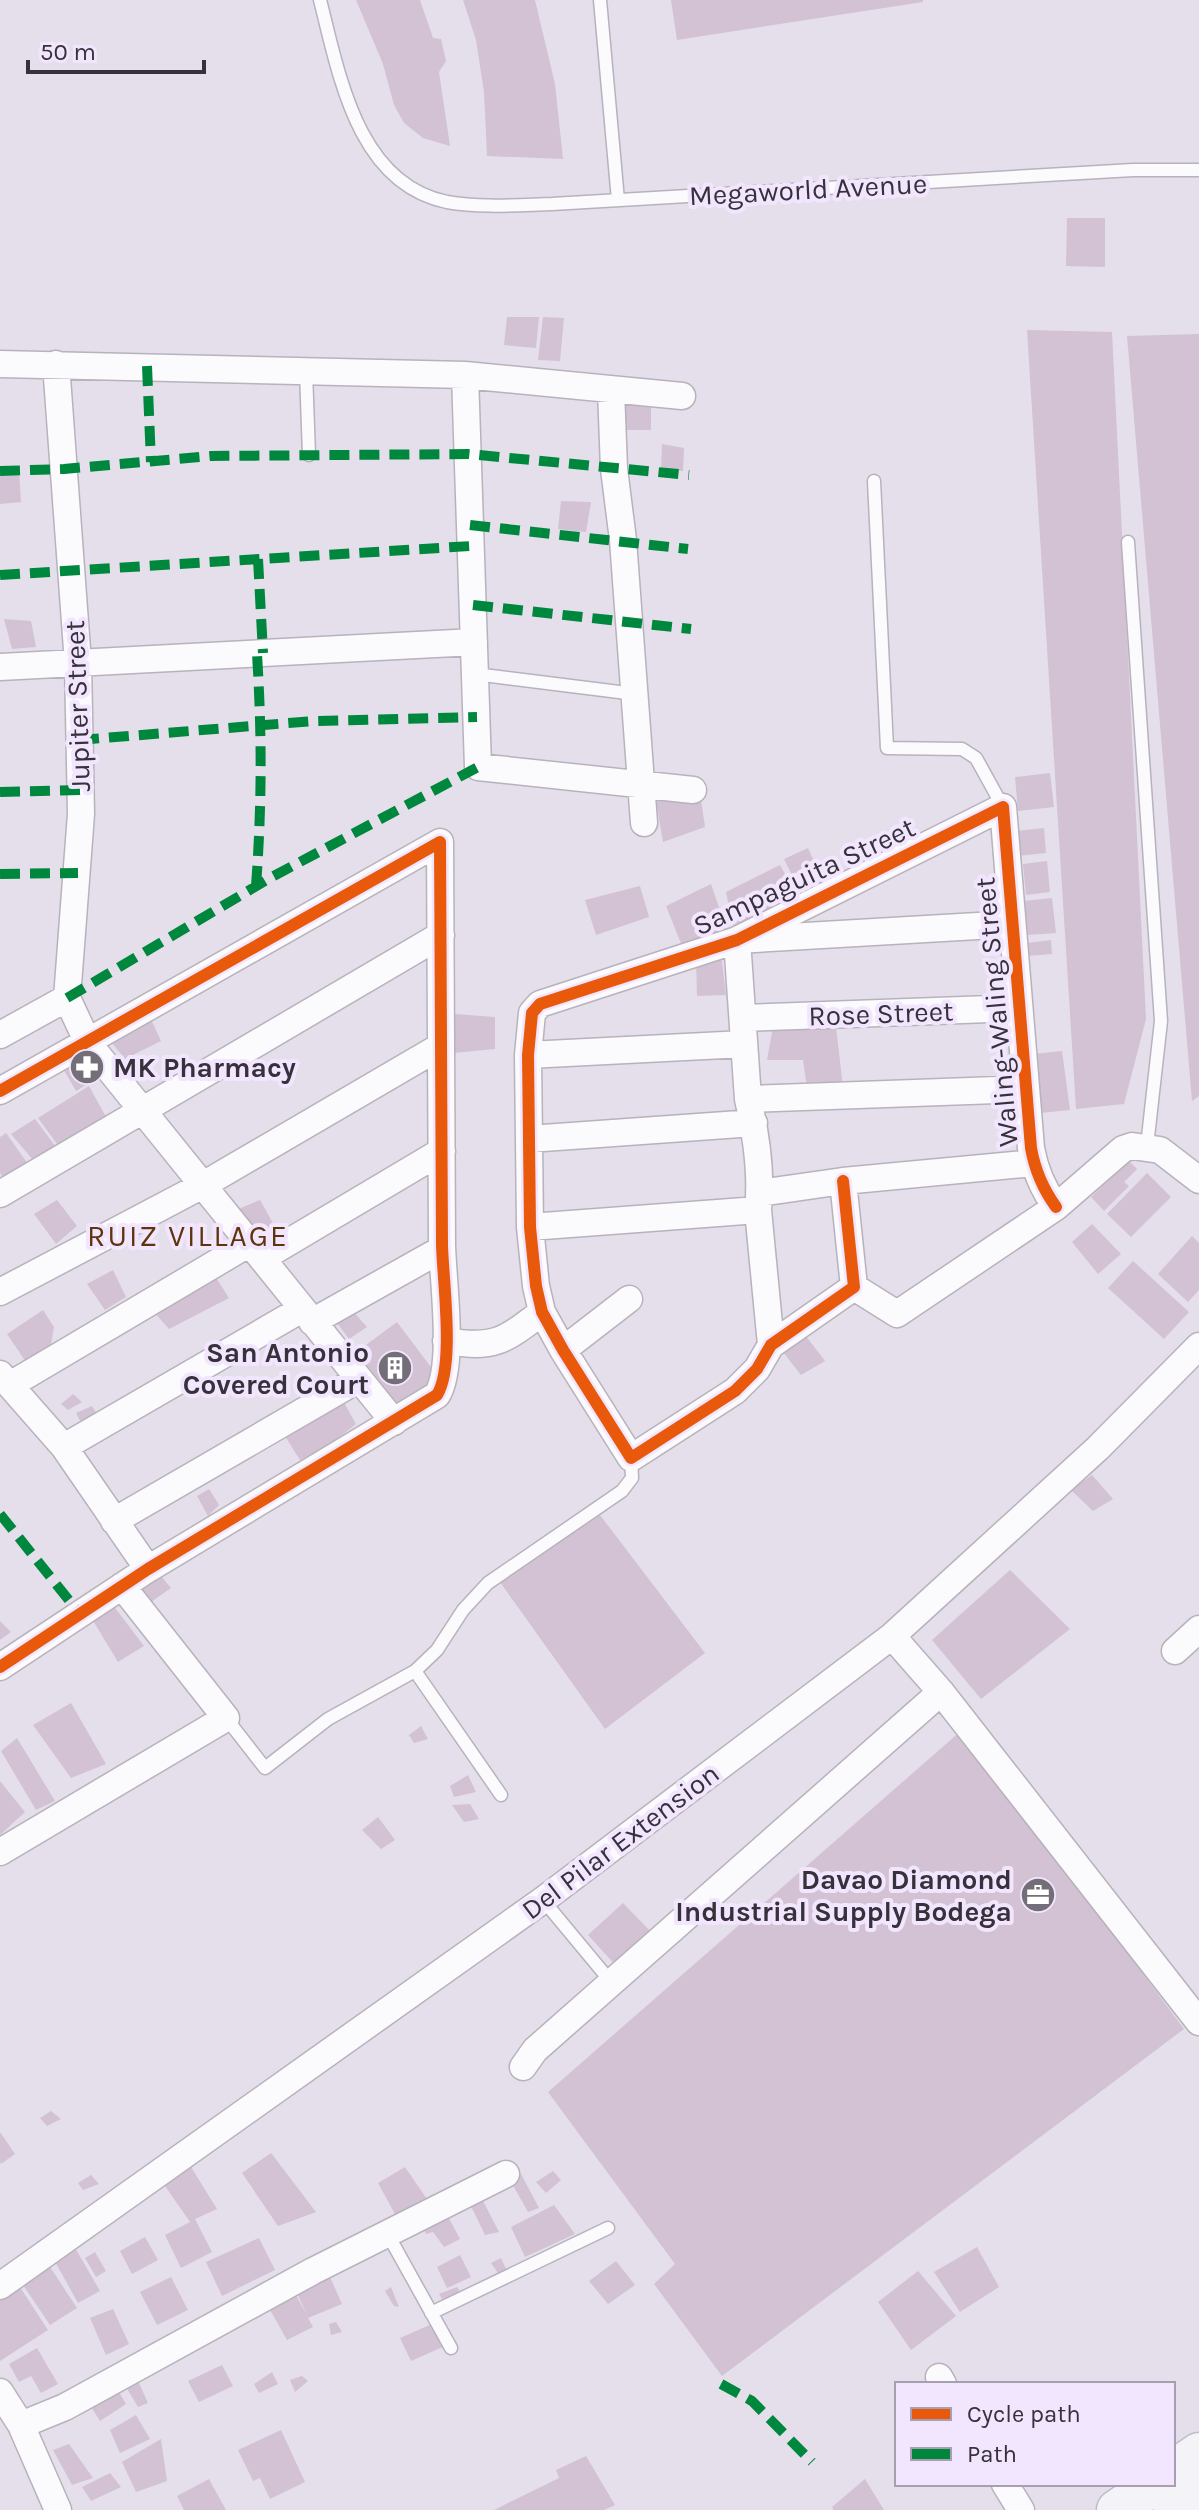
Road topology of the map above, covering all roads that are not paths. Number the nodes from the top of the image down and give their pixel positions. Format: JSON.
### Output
{"nodes":[{"id":1,"x":320,"y":0,"type":"edge"},
{"id":2,"x":600,"y":0,"type":"edge"},
{"id":3,"x":1199,"y":170,"type":"edge"},
{"id":4,"x":618,"y":200,"type":"junction"},
{"id":5,"x":0,"y":364,"type":"edge"},
{"id":6,"x":56,"y":364,"type":"junction"},
{"id":7,"x":306,"y":371,"type":"junction"},
{"id":8,"x":465,"y":375,"type":"junction"},
{"id":9,"x":611,"y":390,"type":"junction"},
{"id":10,"x":682,"y":396,"type":"dead end"},
{"id":11,"x":309,"y":455,"type":"dead end"},
{"id":12,"x":874,"y":481,"type":"dead end"},
{"id":13,"x":1128,"y":542,"type":"dead end"},
{"id":14,"x":474,"y":642,"type":"junction"},
{"id":15,"x":78,"y":663,"type":"junction"},
{"id":16,"x":0,"y":667,"type":"edge"},
{"id":17,"x":475,"y":674,"type":"junction"},
{"id":18,"x":635,"y":694,"type":"junction"},
{"id":19,"x":642,"y":784,"type":"junction"},
{"id":20,"x":693,"y":790,"type":"dead end"},
{"id":21,"x":1003,"y":807,"type":"junction"},
{"id":22,"x":644,"y":823,"type":"dead end"},
{"id":23,"x":1012,"y":924,"type":"junction"},
{"id":24,"x":441,"y":935,"type":"junction"},
{"id":25,"x":737,"y":940,"type":"junction"},
{"id":26,"x":67,"y":998,"type":"junction"},
{"id":27,"x":1019,"y":1008,"type":"junction"},
{"id":28,"x":743,"y":1031,"type":"junction"},
{"id":29,"x":0,"y":1035,"type":"edge"},
{"id":30,"x":88,"y":1043,"type":"junction"},
{"id":31,"x":441,"y":1046,"type":"junction"},
{"id":32,"x":528,"y":1055,"type":"junction"},
{"id":33,"x":1025,"y":1089,"type":"junction"},
{"id":34,"x":0,"y":1091,"type":"edge"},
{"id":35,"x":142,"y":1109,"type":"junction"},
{"id":36,"x":751,"y":1111,"type":"junction"},
{"id":37,"x":529,"y":1139,"type":"junction"},
{"id":38,"x":1147,"y":1146,"type":"junction"},
{"id":39,"x":442,"y":1151,"type":"junction"},
{"id":40,"x":1034,"y":1163,"type":"junction"},
{"id":41,"x":1199,"y":1180,"type":"edge"},
{"id":42,"x":843,"y":1181,"type":"junction"},
{"id":43,"x":203,"y":1185,"type":"junction"},
{"id":44,"x":0,"y":1194,"type":"edge"},
{"id":45,"x":759,"y":1202,"type":"junction"},
{"id":46,"x":1056,"y":1207,"type":"junction"},
{"id":47,"x":530,"y":1227,"type":"junction"},
{"id":48,"x":442,"y":1249,"type":"junction"},
{"id":49,"x":256,"y":1251,"type":"junction"},
{"id":50,"x":854,"y":1287,"type":"junction"},
{"id":51,"x":0,"y":1292,"type":"edge"},
{"id":52,"x":629,"y":1299,"type":"dead end"},
{"id":53,"x":542,"y":1312,"type":"junction"},
{"id":54,"x":307,"y":1316,"type":"junction"},
{"id":55,"x":446,"y":1341,"type":"junction"},
{"id":56,"x":771,"y":1345,"type":"junction"},
{"id":57,"x":1199,"y":1346,"type":"edge"},
{"id":58,"x":563,"y":1350,"type":"junction"},
{"id":59,"x":359,"y":1379,"type":"junction"},
{"id":60,"x":5,"y":1380,"type":"edge"},
{"id":61,"x":394,"y":1422,"type":"junction"},
{"id":62,"x":64,"y":1447,"type":"junction"},
{"id":63,"x":631,"y":1458,"type":"junction"},
{"id":64,"x":114,"y":1521,"type":"junction"},
{"id":65,"x":148,"y":1569,"type":"junction"},
{"id":66,"x":122,"y":1586,"type":"junction"},
{"id":67,"x":1199,"y":1629,"type":"edge"},
{"id":68,"x":892,"y":1636,"type":"junction"},
{"id":69,"x":1175,"y":1651,"type":"dead end"},
{"id":70,"x":0,"y":1667,"type":"edge"},
{"id":71,"x":415,"y":1671,"type":"junction"},
{"id":72,"x":941,"y":1692,"type":"junction"},
{"id":73,"x":226,"y":1718,"type":"junction"},
{"id":74,"x":501,"y":1795,"type":"dead end"},
{"id":75,"x":0,"y":1852,"type":"edge"},
{"id":76,"x":543,"y":1900,"type":"junction"},
{"id":77,"x":612,"y":1983,"type":"junction"},
{"id":78,"x":1199,"y":2022,"type":"edge"},
{"id":79,"x":523,"y":2067,"type":"dead end"},
{"id":80,"x":506,"y":2174,"type":"dead end"},
{"id":81,"x":608,"y":2228,"type":"dead end"},
{"id":82,"x":387,"y":2233,"type":"junction"},
{"id":83,"x":0,"y":2286,"type":"edge"},
{"id":84,"x":431,"y":2313,"type":"junction"},
{"id":85,"x":451,"y":2348,"type":"dead end"},
{"id":86,"x":0,"y":2392,"type":"edge"},
{"id":87,"x":21,"y":2425,"type":"junction"},
{"id":88,"x":1184,"y":2484,"type":"edge"},
{"id":89,"x":1006,"y":2486,"type":"edge"},
{"id":90,"x":58,"y":2510,"type":"edge"},
{"id":91,"x":1021,"y":2510,"type":"edge"},
{"id":92,"x":1117,"y":2510,"type":"edge"}],
"edges":[{"from":1,"to":4,"type":"lane","name":"Megaworld Avenue"},
{"from":2,"to":4,"type":"lane"},
{"from":3,"to":4,"type":"lane","name":"Megaworld Avenue"},
{"from":5,"to":6,"type":"street"},
{"from":6,"to":7,"type":"street"},
{"from":6,"to":15,"type":"street","name":"Jupiter Street"},
{"from":7,"to":8,"type":"street"},
{"from":7,"to":11,"type":"lane"},
{"from":8,"to":9,"type":"street"},
{"from":8,"to":14,"type":"street"},
{"from":9,"to":10,"type":"street"},
{"from":9,"to":18,"type":"street"},
{"from":12,"to":21,"type":"lane"},
{"from":13,"to":38,"type":"lane"},
{"from":14,"to":15,"type":"street"},
{"from":14,"to":17,"type":"street"},
{"from":15,"to":16,"type":"street"},
{"from":15,"to":26,"type":"street","name":"Jupiter Street"},
{"from":17,"to":18,"type":"lane"},
{"from":17,"to":19,"type":"street"},
{"from":18,"to":19,"type":"street"},
{"from":19,"to":20,"type":"street"},
{"from":19,"to":22,"type":"street"},
{"from":21,"to":23,"type":"street","name":"Waling-Waling Street"},
{"from":21,"to":25,"type":"street","name":"Sampaguita Street"},
{"from":23,"to":25,"type":"street"},
{"from":23,"to":27,"type":"street","name":"Waling-Waling Street"},
{"from":24,"to":30,"type":"street"},
{"from":24,"to":31,"type":"street"},
{"from":24,"to":35,"type":"street"},
{"from":25,"to":28,"type":"street"},
{"from":25,"to":32,"type":"street","name":"Sampaguita Street"},
{"from":26,"to":29,"type":"street"},
{"from":26,"to":30,"type":"street","name":"Jupiter Street"},
{"from":27,"to":28,"type":"street","name":"Rose Street"},
{"from":27,"to":33,"type":"street","name":"Waling-Waling Street"},
{"from":28,"to":32,"type":"street","name":"Rose Street"},
{"from":28,"to":36,"type":"street"},
{"from":30,"to":34,"type":"street"},
{"from":30,"to":35,"type":"street","name":"Jupiter Street"},
{"from":31,"to":39,"type":"street"},
{"from":31,"to":43,"type":"street"},
{"from":32,"to":37,"type":"street"},
{"from":33,"to":36,"type":"street"},
{"from":33,"to":40,"type":"street","name":"Waling-Waling Street"},
{"from":35,"to":43,"type":"street","name":"Jupiter Street"},
{"from":35,"to":44,"type":"street"},
{"from":36,"to":37,"type":"street"},
{"from":36,"to":45,"type":"street"},
{"from":37,"to":47,"type":"street"},
{"from":38,"to":41,"type":"street"},
{"from":38,"to":46,"type":"street"},
{"from":39,"to":48,"type":"street"},
{"from":39,"to":49,"type":"street"},
{"from":40,"to":42,"type":"street"},
{"from":40,"to":46,"type":"street","name":"Waling-Waling Street"},
{"from":42,"to":45,"type":"street"},
{"from":42,"to":50,"type":"street"},
{"from":43,"to":49,"type":"street","name":"Jupiter Street"},
{"from":43,"to":51,"type":"street"},
{"from":45,"to":47,"type":"street"},
{"from":45,"to":56,"type":"street"},
{"from":46,"to":50,"type":"street"},
{"from":47,"to":53,"type":"street"},
{"from":48,"to":54,"type":"street"},
{"from":48,"to":55,"type":"street"},
{"from":49,"to":54,"type":"street","name":"Jupiter Street"},
{"from":49,"to":60,"type":"street"},
{"from":50,"to":56,"type":"street"},
{"from":52,"to":58,"type":"street"},
{"from":53,"to":55,"type":"street"},
{"from":53,"to":58,"type":"street"},
{"from":54,"to":59,"type":"street","name":"Jupiter Street"},
{"from":54,"to":62,"type":"street"},
{"from":55,"to":61,"type":"street"},
{"from":56,"to":63,"type":"street"},
{"from":57,"to":68,"type":"street","name":"Del Pilar Extension"},
{"from":58,"to":63,"type":"street"},
{"from":59,"to":61,"type":"street","name":"Jupiter Street"},
{"from":59,"to":64,"type":"street"},
{"from":60,"to":62,"type":"street"},
{"from":61,"to":65,"type":"street"},
{"from":62,"to":64,"type":"street"},
{"from":63,"to":71,"type":"lane"},
{"from":64,"to":65,"type":"street"},
{"from":65,"to":66,"type":"street"},
{"from":66,"to":70,"type":"street"},
{"from":66,"to":73,"type":"street"},
{"from":67,"to":69,"type":"street"},
{"from":68,"to":72,"type":"street"},
{"from":68,"to":76,"type":"street","name":"Del Pilar Extension"},
{"from":71,"to":73,"type":"lane"},
{"from":71,"to":74,"type":"lane"},
{"from":72,"to":77,"type":"street"},
{"from":72,"to":78,"type":"street"},
{"from":73,"to":75,"type":"street"},
{"from":76,"to":77,"type":"lane"},
{"from":76,"to":83,"type":"street","name":"Del Pilar Extension"},
{"from":77,"to":79,"type":"street"},
{"from":80,"to":82,"type":"street"},
{"from":81,"to":84,"type":"lane"},
{"from":82,"to":84,"type":"lane"},
{"from":82,"to":87,"type":"street"},
{"from":84,"to":85,"type":"lane"},
{"from":86,"to":87,"type":"street"},
{"from":87,"to":90,"type":"street"},
{"from":88,"to":92,"type":"main road"},
{"from":89,"to":91,"type":"street"}]}
